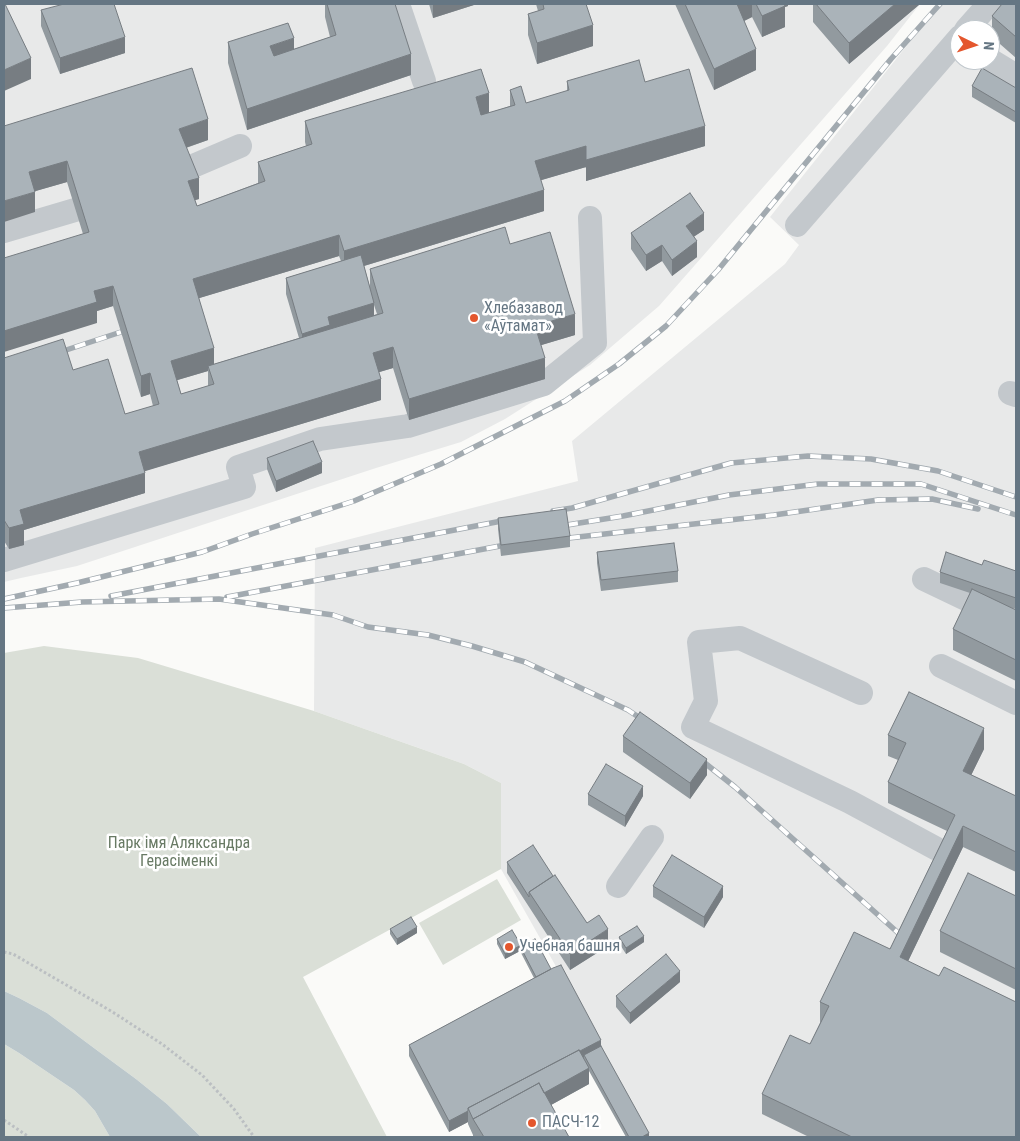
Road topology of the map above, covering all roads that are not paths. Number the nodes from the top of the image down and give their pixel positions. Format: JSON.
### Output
{"nodes":[{"id":1,"x":398,"y":4,"type":"edge"},
{"id":2,"x":989,"y":4,"type":"edge"},
{"id":3,"x":975,"y":20,"type":"edge"},
{"id":4,"x":950,"y":49,"type":"edge"},
{"id":5,"x":1000,"y":66,"type":"edge"},
{"id":6,"x":1016,"y":76,"type":"edge"},
{"id":7,"x":424,"y":81,"type":"dead end"},
{"id":8,"x":240,"y":146,"type":"dead end"},
{"id":9,"x":186,"y":169,"type":"edge"},
{"id":10,"x":76,"y":210,"type":"edge"},
{"id":11,"x":590,"y":218,"type":"dead end"},
{"id":12,"x":797,"y":225,"type":"dead end"},
{"id":13,"x":4,"y":231,"type":"edge"},
{"id":14,"x":4,"y":560,"type":"edge"},
{"id":15,"x":924,"y":579,"type":"dead end"},
{"id":16,"x":1016,"y":623,"type":"edge"},
{"id":17,"x":941,"y":666,"type":"dead end"},
{"id":18,"x":861,"y":693,"type":"dead end"},
{"id":19,"x":1016,"y":702,"type":"edge"},
{"id":20,"x":652,"y":837,"type":"dead end"},
{"id":21,"x":937,"y":849,"type":"edge"},
{"id":22,"x":618,"y":886,"type":"dead end"}],
"edges":[{"from":1,"to":7,"type":"lane"},
{"from":2,"to":3,"type":"lane"},
{"from":4,"to":12,"type":"lane"},
{"from":5,"to":6,"type":"lane"},
{"from":8,"to":9,"type":"lane"},
{"from":10,"to":13,"type":"lane"},
{"from":11,"to":14,"type":"lane"},
{"from":15,"to":16,"type":"lane"},
{"from":17,"to":19,"type":"lane"},
{"from":18,"to":21,"type":"lane"},
{"from":20,"to":22,"type":"lane"}]}
